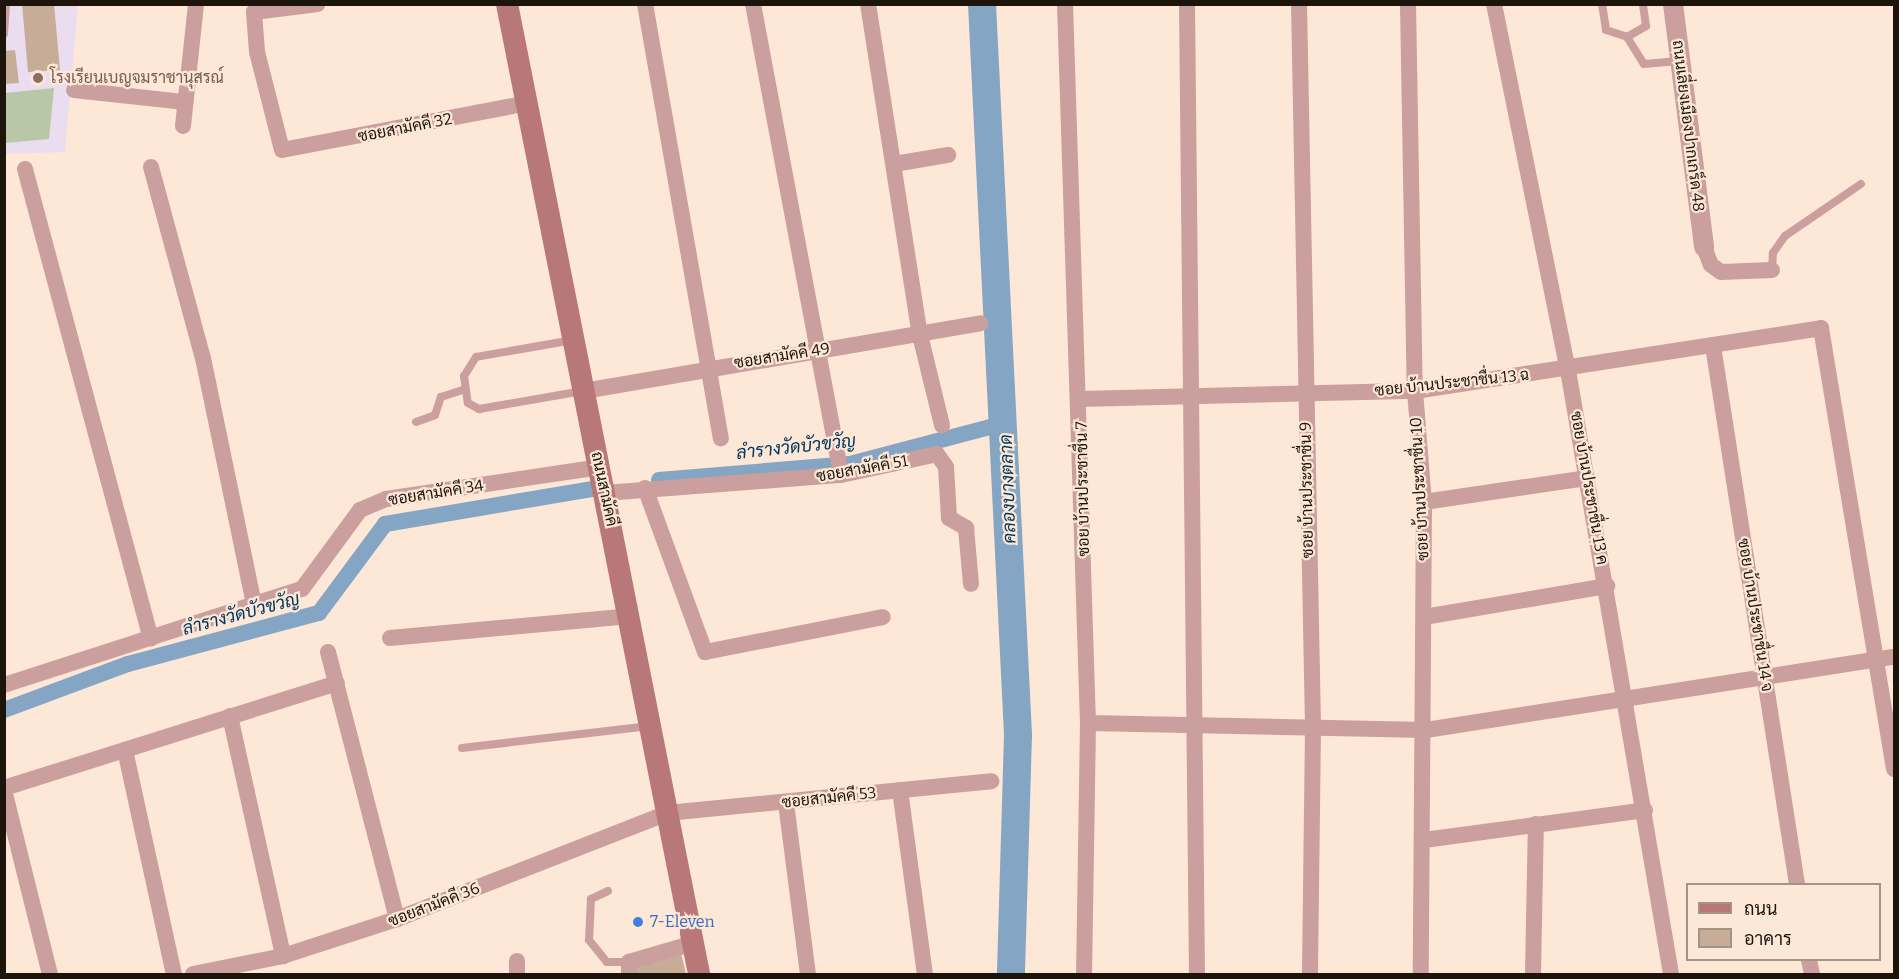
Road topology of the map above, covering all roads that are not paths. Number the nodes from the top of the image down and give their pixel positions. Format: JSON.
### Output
{"nodes":[{"id":1,"x":6,"y":4,"type":"edge"},
{"id":2,"x":196,"y":4,"type":"edge"},
{"id":3,"x":317,"y":4,"type":"edge"},
{"id":4,"x":507,"y":4,"type":"edge"},
{"id":5,"x":645,"y":4,"type":"edge"},
{"id":6,"x":753,"y":4,"type":"edge"},
{"id":7,"x":868,"y":4,"type":"edge"},
{"id":8,"x":1065,"y":4,"type":"edge"},
{"id":9,"x":1187,"y":4,"type":"edge"},
{"id":10,"x":1299,"y":4,"type":"edge"},
{"id":11,"x":1408,"y":4,"type":"edge"},
{"id":12,"x":1494,"y":4,"type":"edge"},
{"id":13,"x":1602,"y":4,"type":"edge"},
{"id":14,"x":1643,"y":4,"type":"edge"},
{"id":15,"x":1672,"y":4,"type":"edge"},
{"id":16,"x":249,"y":8,"type":"edge"},
{"id":17,"x":4,"y":34,"type":"edge"},
{"id":18,"x":1628,"y":37,"type":"junction"},
{"id":19,"x":1680,"y":61,"type":"junction"},
{"id":20,"x":74,"y":90,"type":"dead end"},
{"id":21,"x":185,"y":102,"type":"junction"},
{"id":22,"x":528,"y":103,"type":"junction"},
{"id":23,"x":183,"y":126,"type":"dead end"},
{"id":24,"x":948,"y":155,"type":"dead end"},
{"id":25,"x":894,"y":164,"type":"junction"},
{"id":26,"x":151,"y":167,"type":"dead end"},
{"id":27,"x":26,"y":169,"type":"dead end"},
{"id":28,"x":1861,"y":184,"type":"dead end"},
{"id":29,"x":1704,"y":247,"type":"joint"},
{"id":30,"x":1772,"y":270,"type":"joint"},
{"id":31,"x":980,"y":323,"type":"dead end"},
{"id":32,"x":920,"y":334,"type":"junction"},
{"id":33,"x":573,"y":340,"type":"junction"},
{"id":34,"x":1713,"y":346,"type":"junction"},
{"id":35,"x":817,"y":351,"type":"junction"},
{"id":36,"x":708,"y":367,"type":"junction"},
{"id":37,"x":1568,"y":370,"type":"junction"},
{"id":38,"x":466,"y":389,"type":"junction"},
{"id":39,"x":584,"y":391,"type":"junction"},
{"id":40,"x":1415,"y":391,"type":"junction"},
{"id":41,"x":1305,"y":394,"type":"junction"},
{"id":42,"x":1189,"y":397,"type":"junction"},
{"id":43,"x":1080,"y":399,"type":"junction"},
{"id":44,"x":416,"y":422,"type":"dead end"},
{"id":45,"x":942,"y":425,"type":"dead end"},
{"id":46,"x":721,"y":438,"type":"dead end"},
{"id":47,"x":599,"y":467,"type":"junction"},
{"id":48,"x":840,"y":468,"type":"junction"},
{"id":49,"x":1586,"y":478,"type":"junction"},
{"id":50,"x":645,"y":488,"type":"junction"},
{"id":51,"x":605,"y":493,"type":"junction"},
{"id":52,"x":1424,"y":502,"type":"junction"},
{"id":53,"x":971,"y":584,"type":"dead end"},
{"id":54,"x":1607,"y":586,"type":"junction"},
{"id":55,"x":254,"y":605,"type":"junction"},
{"id":56,"x":630,"y":616,"type":"junction"},
{"id":57,"x":1424,"y":617,"type":"junction"},
{"id":58,"x":883,"y":618,"type":"dead end"},
{"id":59,"x":152,"y":638,"type":"junction"},
{"id":60,"x":390,"y":638,"type":"dead end"},
{"id":61,"x":328,"y":652,"type":"dead end"},
{"id":62,"x":1894,"y":657,"type":"edge"},
{"id":63,"x":1877,"y":660,"type":"junction"},
{"id":64,"x":1764,"y":677,"type":"junction"},
{"id":65,"x":337,"y":683,"type":"junction"},
{"id":66,"x":4,"y":685,"type":"edge"},
{"id":67,"x":1628,"y":699,"type":"junction"},
{"id":68,"x":230,"y":716,"type":"junction"},
{"id":69,"x":1088,"y":723,"type":"junction"},
{"id":70,"x":1198,"y":724,"type":"junction"},
{"id":71,"x":650,"y":726,"type":"junction"},
{"id":72,"x":1313,"y":727,"type":"junction"},
{"id":73,"x":1426,"y":730,"type":"junction"},
{"id":74,"x":462,"y":748,"type":"dead end"},
{"id":75,"x":125,"y":750,"type":"junction"},
{"id":76,"x":1894,"y":770,"type":"edge"},
{"id":77,"x":991,"y":781,"type":"dead end"},
{"id":78,"x":4,"y":789,"type":"edge"},
{"id":79,"x":900,"y":790,"type":"junction"},
{"id":80,"x":786,"y":803,"type":"junction"},
{"id":81,"x":1645,"y":810,"type":"junction"},
{"id":82,"x":667,"y":813,"type":"junction"},
{"id":83,"x":1536,"y":824,"type":"junction"},
{"id":84,"x":1424,"y":840,"type":"junction"},
{"id":85,"x":1797,"y":883,"type":"edge"},
{"id":86,"x":608,"y":891,"type":"dead end"},
{"id":87,"x":397,"y":919,"type":"junction"},
{"id":88,"x":694,"y":943,"type":"junction"},
{"id":89,"x":283,"y":956,"type":"junction"},
{"id":90,"x":629,"y":968,"type":"edge"},
{"id":91,"x":50,"y":975,"type":"edge"},
{"id":92,"x":174,"y":975,"type":"edge"},
{"id":93,"x":193,"y":975,"type":"edge"},
{"id":94,"x":699,"y":975,"type":"edge"},
{"id":95,"x":808,"y":975,"type":"edge"},
{"id":96,"x":926,"y":975,"type":"edge"},
{"id":97,"x":1084,"y":975,"type":"edge"},
{"id":98,"x":1197,"y":975,"type":"edge"},
{"id":99,"x":1310,"y":975,"type":"edge"},
{"id":100,"x":1421,"y":975,"type":"edge"},
{"id":101,"x":1533,"y":975,"type":"edge"},
{"id":102,"x":1671,"y":975,"type":"edge"}],
"edges":[{"from":1,"to":17,"type":"lane"},
{"from":2,"to":21,"type":"street"},
{"from":3,"to":16,"type":"street"},
{"from":4,"to":22,"type":"main road","name":"ถนนสามัคคี"},
{"from":5,"to":36,"type":"street"},
{"from":6,"to":35,"type":"street"},
{"from":7,"to":25,"type":"street"},
{"from":8,"to":43,"type":"street","name":"ซอย บ้านประชาชื่น 7"},
{"from":9,"to":42,"type":"street"},
{"from":10,"to":41,"type":"street","name":"ซอย บ้านประชาชื่น 9"},
{"from":11,"to":40,"type":"street","name":"ซอย บ้านประชาชื่น 10"},
{"from":12,"to":37,"type":"street","name":"ซอย บ้านประชาชื่น 13 ค"},
{"from":13,"to":18,"type":"lane"},
{"from":14,"to":18,"type":"lane"},
{"from":15,"to":19,"type":"street","name":"ถนนเลี่ยงเมืองปากเกร็ด 48"},
{"from":16,"to":22,"type":"street","name":"ซอยสามัคคี 32"},
{"from":18,"to":19,"type":"lane"},
{"from":19,"to":29,"type":"street","name":"ถนนเลี่ยงเมืองปากเกร็ด 48"},
{"from":20,"to":21,"type":"street"},
{"from":21,"to":23,"type":"street"},
{"from":22,"to":33,"type":"main road","name":"ถนนสามัคคี"},
{"from":24,"to":25,"type":"street"},
{"from":25,"to":32,"type":"street"},
{"from":26,"to":55,"type":"street"},
{"from":27,"to":59,"type":"street"},
{"from":28,"to":30,"type":"lane"},
{"from":29,"to":30,"type":"street"},
{"from":31,"to":32,"type":"street","name":"ซอยสามัคคี 49"},
{"from":32,"to":35,"type":"street","name":"ซอยสามัคคี 49"},
{"from":32,"to":45,"type":"street"},
{"from":33,"to":38,"type":"lane"},
{"from":33,"to":39,"type":"main road","name":"ถนนสามัคคี"},
{"from":34,"to":37,"type":"street","name":"ซอย บ้านประชาชื่น 13 ฉ"},
{"from":34,"to":63,"type":"street","name":"ซอย บ้านประชาชื่น 13 ฉ"},
{"from":34,"to":64,"type":"street","name":"ซอย บ้านประชาชื่น 14 จ"},
{"from":35,"to":36,"type":"street","name":"ซอยสามัคคี 49"},
{"from":35,"to":48,"type":"street"},
{"from":36,"to":39,"type":"street","name":"ซอยสามัคคี 49"},
{"from":36,"to":46,"type":"street"},
{"from":37,"to":40,"type":"street","name":"ซอย บ้านประชาชื่น 13 ฉ"},
{"from":37,"to":49,"type":"street","name":"ซอย บ้านประชาชื่น 13 ค"},
{"from":38,"to":39,"type":"lane"},
{"from":38,"to":44,"type":"lane"},
{"from":39,"to":47,"type":"main road","name":"ถนนสามัคคี"},
{"from":40,"to":41,"type":"street","name":"ซอย บ้านประชาชื่น 13 ฉ"},
{"from":40,"to":52,"type":"street","name":"ซอย บ้านประชาชื่น 10"},
{"from":41,"to":42,"type":"street","name":"ซอย บ้านประชาชื่น 13 ฉ"},
{"from":41,"to":72,"type":"street","name":"ซอย บ้านประชาชื่น 9"},
{"from":42,"to":43,"type":"street","name":"ซอย บ้านประชาชื่น 13 ฉ"},
{"from":42,"to":70,"type":"street"},
{"from":43,"to":69,"type":"street","name":"ซอย บ้านประชาชื่น 7"},
{"from":47,"to":51,"type":"main road","name":"ถนนสามัคคี"},
{"from":47,"to":55,"type":"street","name":"ซอยสามัคคี 34"},
{"from":48,"to":50,"type":"street","name":"ซอยสามัคคี 51"},
{"from":48,"to":53,"type":"street","name":"ซอยสามัคคี 51"},
{"from":49,"to":52,"type":"street"},
{"from":49,"to":54,"type":"street","name":"ซอย บ้านประชาชื่น 13 ค"},
{"from":50,"to":51,"type":"street","name":"ซอยสามัคคี 51"},
{"from":50,"to":58,"type":"street"},
{"from":51,"to":56,"type":"main road","name":"ถนนสามัคคี"},
{"from":52,"to":57,"type":"street","name":"ซอย บ้านประชาชื่น 10"},
{"from":54,"to":57,"type":"street"},
{"from":54,"to":67,"type":"street","name":"ซอย บ้านประชาชื่น 13 ค"},
{"from":55,"to":59,"type":"street","name":"ซอยสามัคคี 34"},
{"from":56,"to":60,"type":"street"},
{"from":56,"to":71,"type":"main road","name":"ถนนสามัคคี"},
{"from":57,"to":73,"type":"street","name":"ซอย บ้านประชาชื่น 10"},
{"from":59,"to":66,"type":"street","name":"ซอยสามัคคี 34"},
{"from":61,"to":65,"type":"street"},
{"from":62,"to":63,"type":"street"},
{"from":63,"to":64,"type":"street"},
{"from":63,"to":76,"type":"street"},
{"from":64,"to":67,"type":"street"},
{"from":64,"to":85,"type":"street","name":"ซอย บ้านประชาชื่น 14 จ"},
{"from":65,"to":68,"type":"street"},
{"from":65,"to":87,"type":"street"},
{"from":67,"to":73,"type":"street"},
{"from":67,"to":81,"type":"street","name":"ซอย บ้านประชาชื่น 13 ค"},
{"from":68,"to":75,"type":"street"},
{"from":68,"to":89,"type":"street"},
{"from":69,"to":70,"type":"street"},
{"from":69,"to":97,"type":"street","name":"ซอย บ้านประชาชื่น 7"},
{"from":70,"to":72,"type":"street"},
{"from":70,"to":98,"type":"street"},
{"from":71,"to":74,"type":"lane"},
{"from":71,"to":82,"type":"main road","name":"ถนนสามัคคี"},
{"from":72,"to":73,"type":"street"},
{"from":72,"to":99,"type":"street","name":"ซอย บ้านประชาชื่น 9"},
{"from":73,"to":84,"type":"street","name":"ซอย บ้านประชาชื่น 10"},
{"from":75,"to":78,"type":"street"},
{"from":75,"to":92,"type":"street"},
{"from":77,"to":79,"type":"street","name":"ซอยสามัคคี 53"},
{"from":78,"to":91,"type":"street"},
{"from":79,"to":80,"type":"street","name":"ซอยสามัคคี 53"},
{"from":79,"to":96,"type":"street"},
{"from":80,"to":82,"type":"street","name":"ซอยสามัคคี 53"},
{"from":80,"to":95,"type":"street"},
{"from":81,"to":83,"type":"street"},
{"from":81,"to":102,"type":"street","name":"ซอย บ้านประชาชื่น 13 ค"},
{"from":82,"to":87,"type":"street","name":"ซอยสามัคคี 36"},
{"from":82,"to":88,"type":"main road","name":"ถนนสามัคคี"},
{"from":83,"to":84,"type":"street"},
{"from":83,"to":101,"type":"street"},
{"from":84,"to":100,"type":"street","name":"ซอย บ้านประชาชื่น 10"},
{"from":86,"to":90,"type":"lane"},
{"from":87,"to":89,"type":"street","name":"ซอยสามัคคี 36"},
{"from":88,"to":90,"type":"street"},
{"from":88,"to":94,"type":"main road","name":"ถนนสามัคคี"},
{"from":89,"to":93,"type":"street","name":"ซอยสามัคคี 36"}]}
